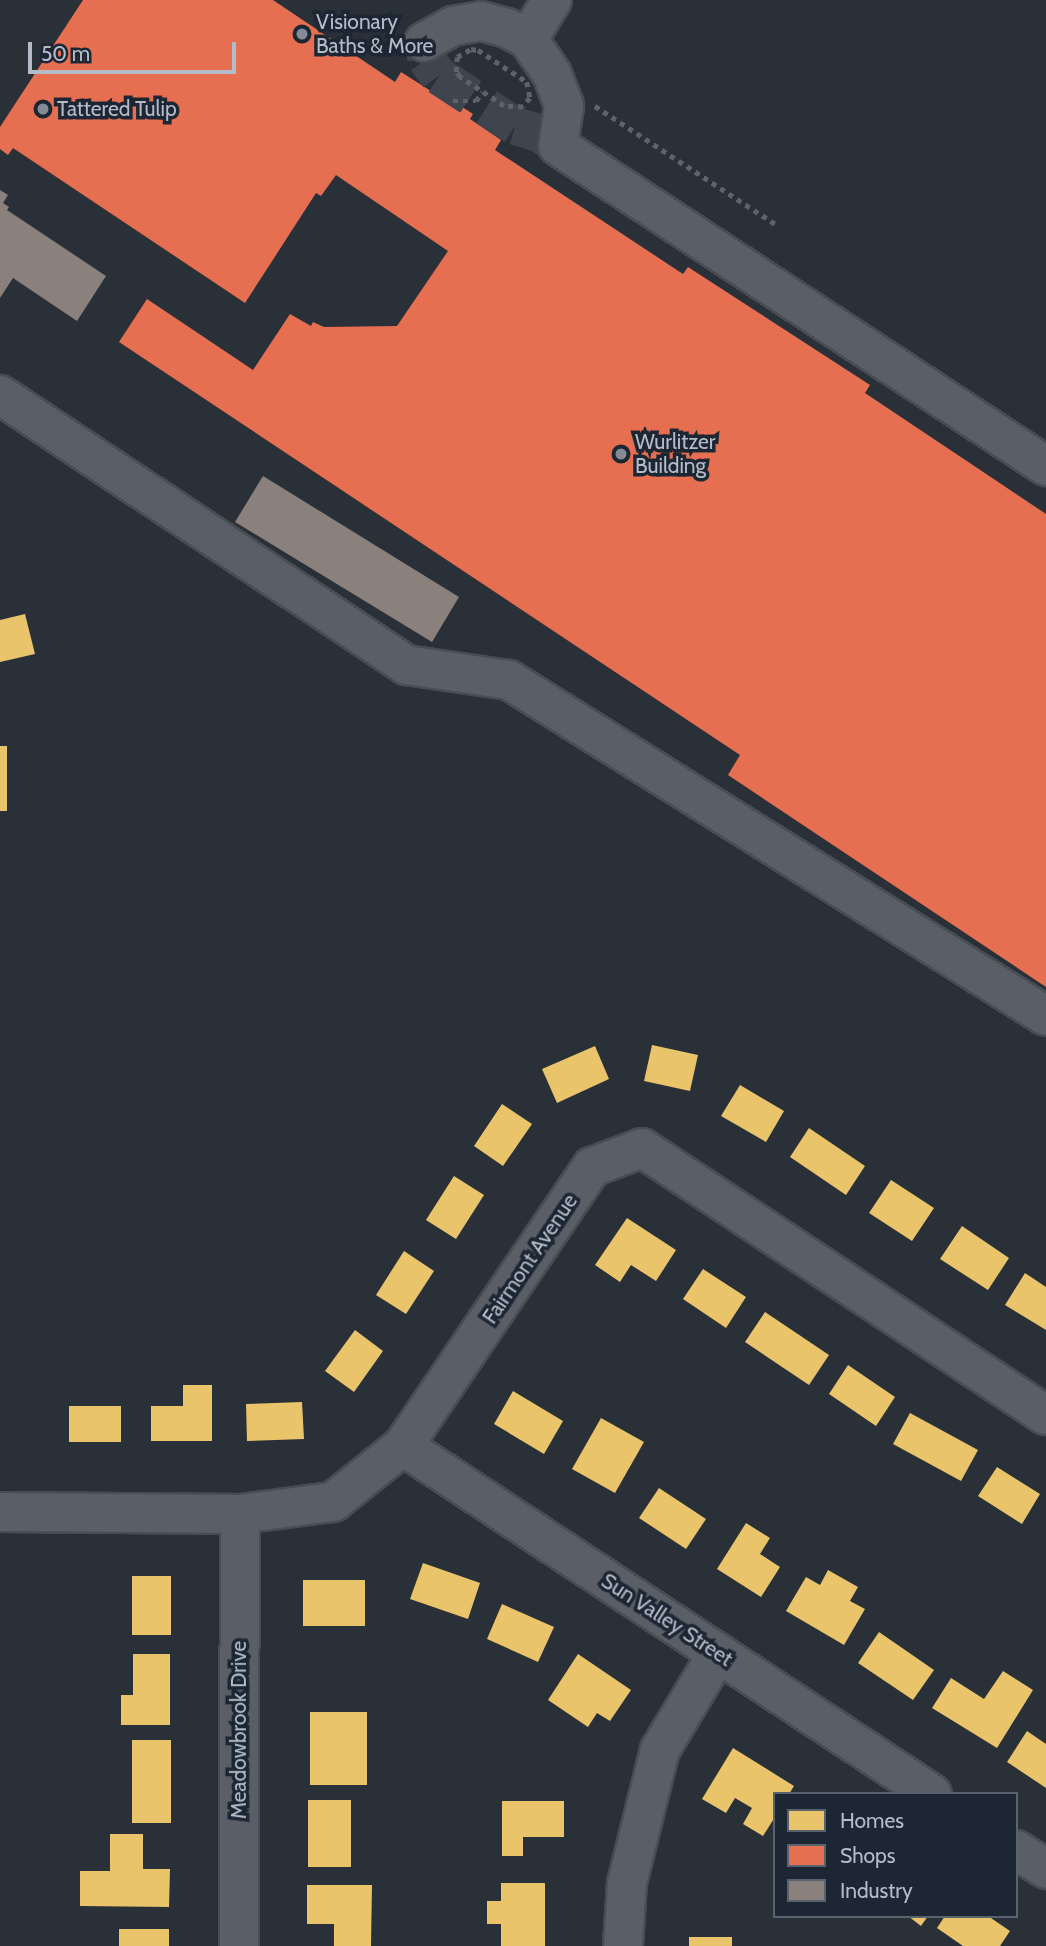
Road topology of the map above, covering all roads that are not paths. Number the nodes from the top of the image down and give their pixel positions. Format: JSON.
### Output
{"nodes":[{"id":1,"x":552,"y":0,"type":"edge"},
{"id":2,"x":528,"y":39,"type":"junction"},
{"id":3,"x":424,"y":42,"type":"dead end"},
{"id":4,"x":0,"y":395,"type":"edge"},
{"id":5,"x":1046,"y":466,"type":"edge"},
{"id":6,"x":1046,"y":1016,"type":"edge"},
{"id":7,"x":1046,"y":1415,"type":"edge"},
{"id":8,"x":403,"y":1446,"type":"junction"},
{"id":9,"x":0,"y":1512,"type":"edge"},
{"id":10,"x":240,"y":1514,"type":"junction"},
{"id":11,"x":718,"y":1653,"type":"junction"},
{"id":12,"x":929,"y":1792,"type":"edge"},
{"id":13,"x":1018,"y":1851,"type":"edge"},
{"id":14,"x":1046,"y":1869,"type":"edge"},
{"id":15,"x":239,"y":1946,"type":"edge"},
{"id":16,"x":623,"y":1946,"type":"edge"}],
"edges":[{"from":1,"to":2,"type":"street"},
{"from":2,"to":3,"type":"street"},
{"from":2,"to":5,"type":"street"},
{"from":4,"to":6,"type":"street"},
{"from":7,"to":8,"type":"street","name":"Fairmont Avenue"},
{"from":8,"to":10,"type":"street","name":"Fairmont Avenue"},
{"from":8,"to":11,"type":"street","name":"Sun Valley Street"},
{"from":9,"to":10,"type":"street","name":"Fairmont Avenue"},
{"from":10,"to":15,"type":"street","name":"Meadowbrook Drive"},
{"from":11,"to":12,"type":"street","name":"Sun Valley Street"},
{"from":11,"to":16,"type":"street"},
{"from":13,"to":14,"type":"street"}]}
